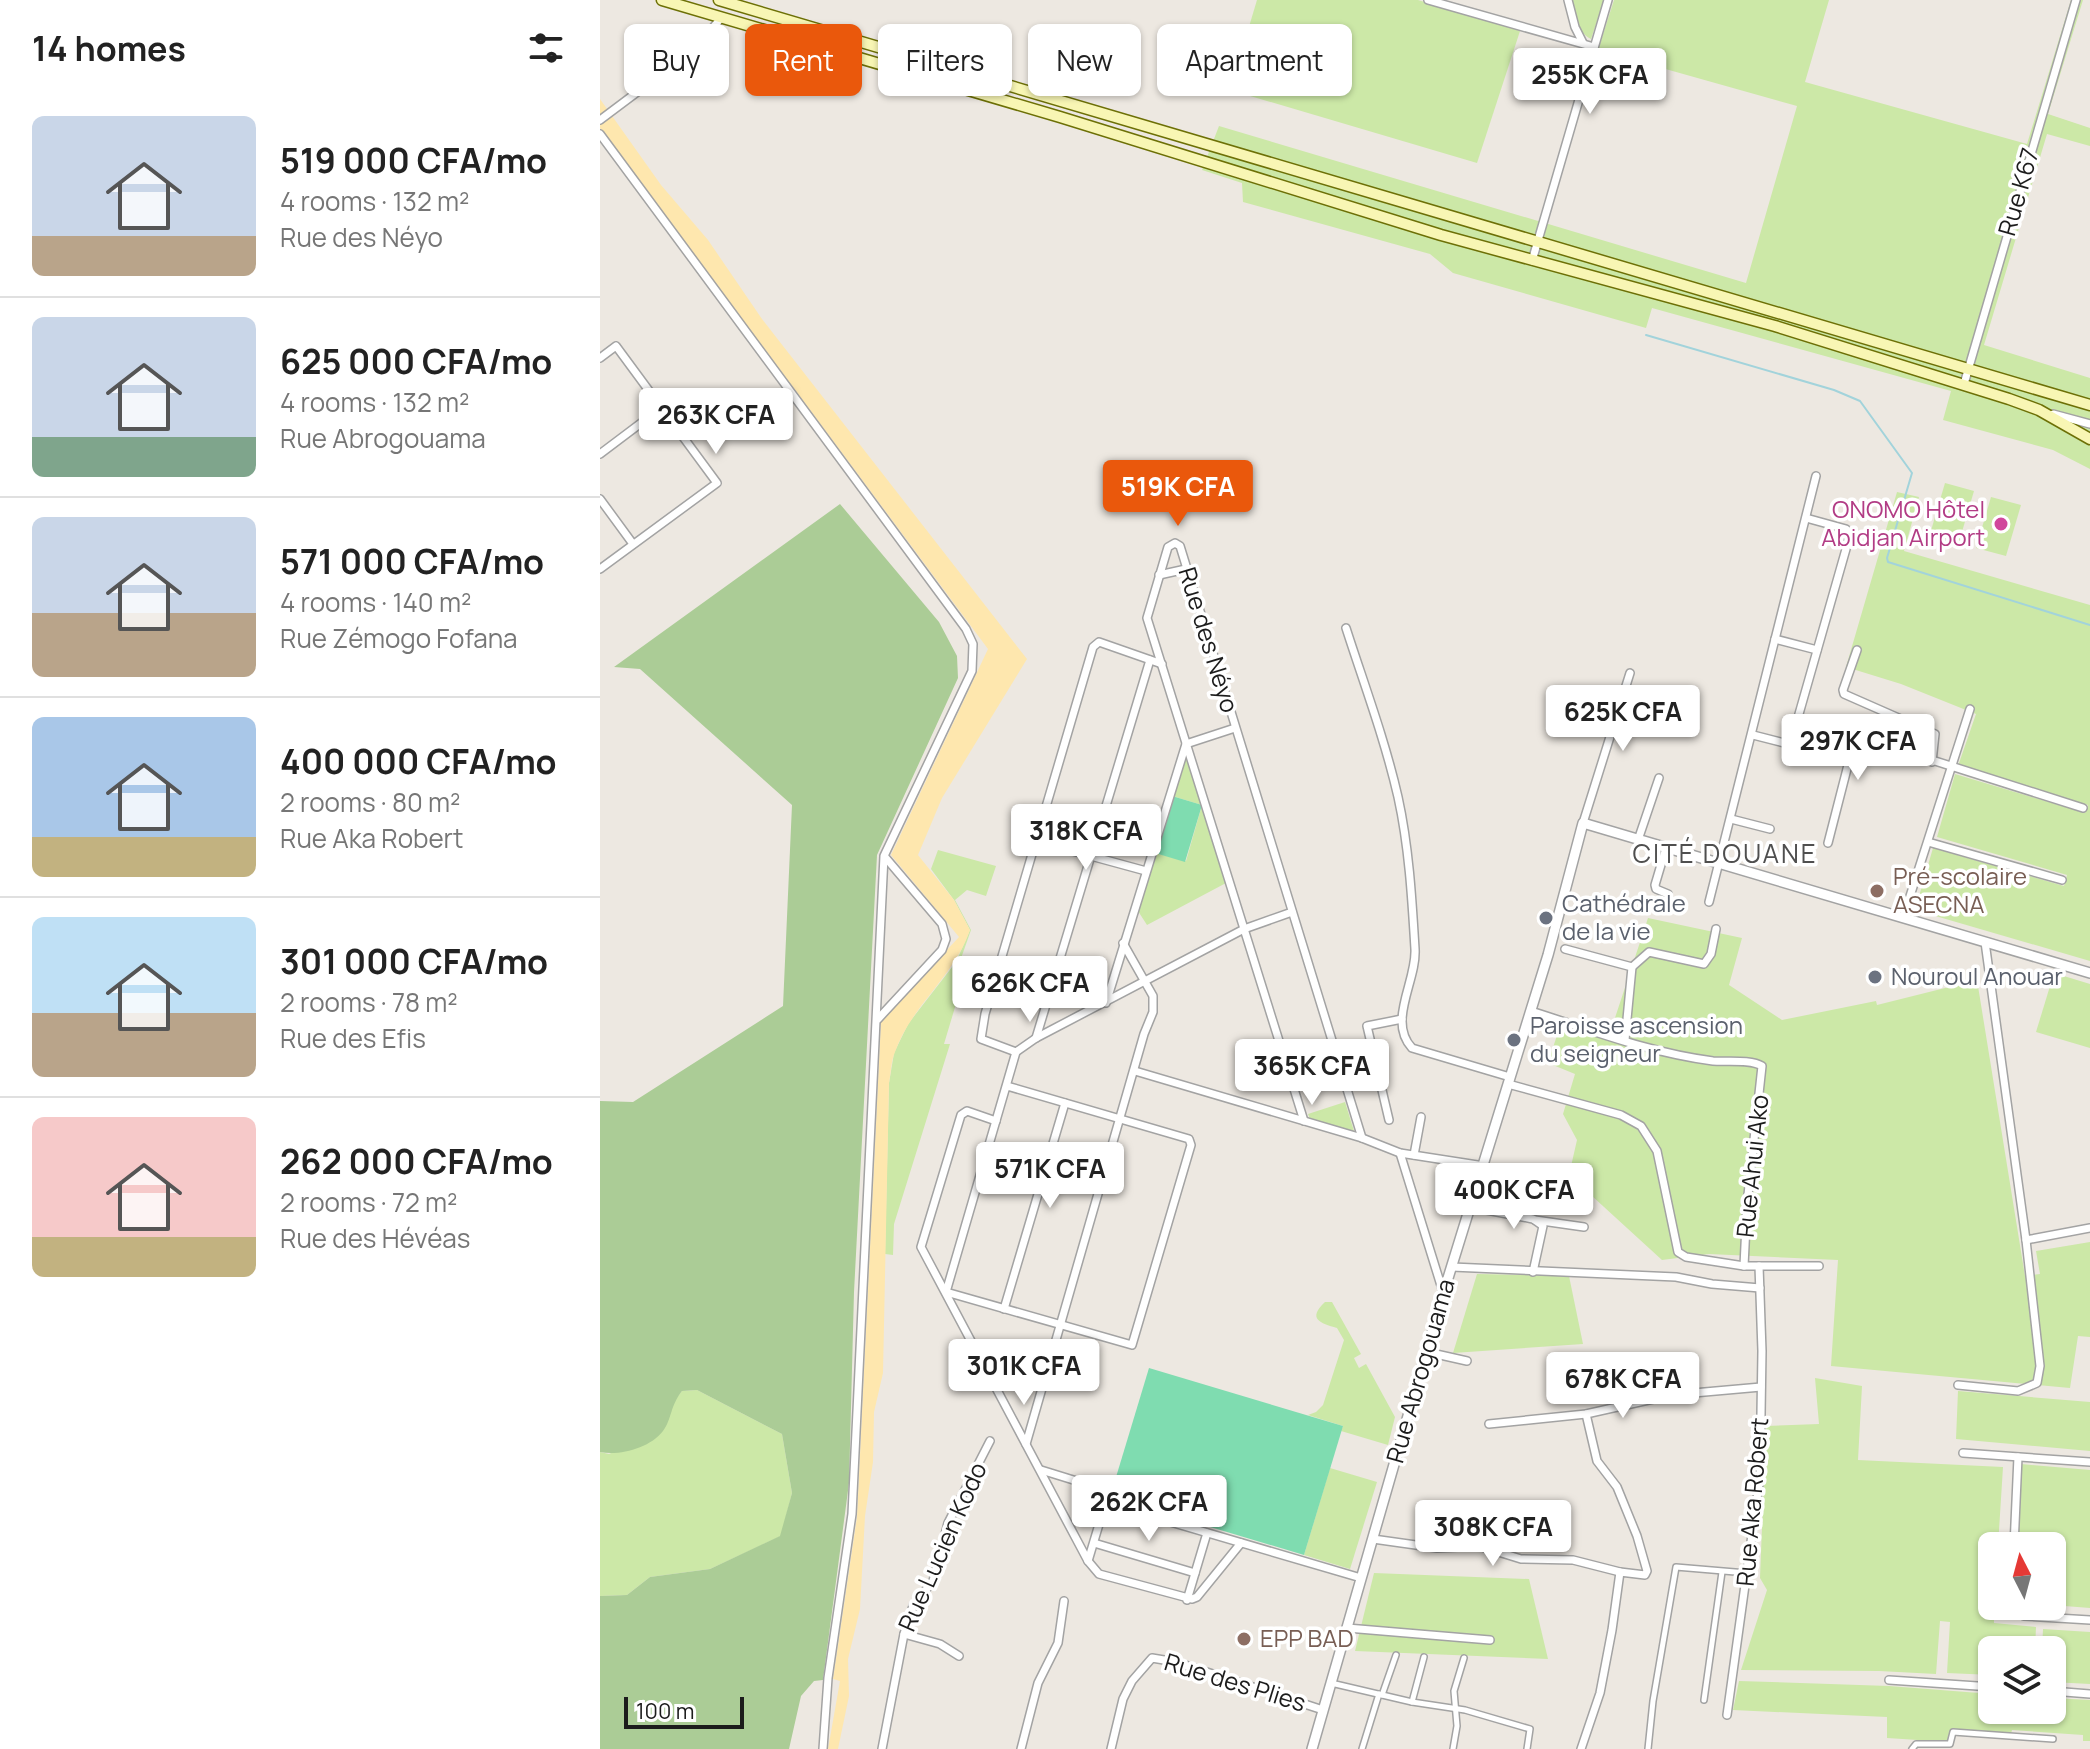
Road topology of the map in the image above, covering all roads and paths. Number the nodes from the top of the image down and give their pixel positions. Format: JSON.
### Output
{"nodes":[{"id":1,"x":662,"y":0,"type":"edge"},
{"id":2,"x":719,"y":0,"type":"edge"},
{"id":3,"x":1428,"y":0,"type":"edge"},
{"id":4,"x":1568,"y":0,"type":"edge"},
{"id":5,"x":1608,"y":0,"type":"edge"},
{"id":6,"x":2076,"y":0,"type":"edge"},
{"id":7,"x":721,"y":18,"type":"junction"},
{"id":8,"x":1583,"y":44,"type":"junction"},
{"id":9,"x":1594,"y":47,"type":"junction"},
{"id":10,"x":600,"y":120,"type":"edge"},
{"id":11,"x":600,"y":134,"type":"edge"},
{"id":12,"x":1427,"y":210,"type":"junction"},
{"id":13,"x":1420,"y":229,"type":"junction"},
{"id":14,"x":1536,"y":243,"type":"junction"},
{"id":15,"x":1532,"y":261,"type":"junction"},
{"id":16,"x":600,"y":358,"type":"edge"},
{"id":17,"x":1968,"y":369,"type":"junction"},
{"id":18,"x":2015,"y":383,"type":"junction"},
{"id":19,"x":1964,"y":384,"type":"junction"},
{"id":20,"x":2009,"y":399,"type":"junction"},
{"id":21,"x":2090,"y":405,"type":"edge"},
{"id":22,"x":661,"y":408,"type":"junction"},
{"id":23,"x":2039,"y":410,"type":"junction"},
{"id":24,"x":2090,"y":424,"type":"edge"},
{"id":25,"x":2090,"y":439,"type":"edge"},
{"id":26,"x":600,"y":454,"type":"edge"},
{"id":27,"x":1816,"y":476,"type":"dead end"},
{"id":28,"x":600,"y":499,"type":"edge"},
{"id":29,"x":1806,"y":518,"type":"junction"},
{"id":30,"x":633,"y":544,"type":"junction"},
{"id":31,"x":600,"y":569,"type":"edge"},
{"id":32,"x":1186,"y":569,"type":"junction"},
{"id":33,"x":1159,"y":575,"type":"junction"},
{"id":34,"x":1346,"y":628,"type":"dead end"},
{"id":35,"x":1775,"y":639,"type":"junction"},
{"id":36,"x":1817,"y":650,"type":"junction"},
{"id":37,"x":1857,"y":650,"type":"dead end"},
{"id":38,"x":1150,"y":660,"type":"junction"},
{"id":39,"x":1162,"y":664,"type":"junction"},
{"id":40,"x":1630,"y":673,"type":"dead end"},
{"id":41,"x":1970,"y":709,"type":"dead end"},
{"id":42,"x":1889,"y":719,"type":"junction"},
{"id":43,"x":1235,"y":728,"type":"junction"},
{"id":44,"x":1753,"y":735,"type":"junction"},
{"id":45,"x":1186,"y":744,"type":"junction"},
{"id":46,"x":1932,"y":762,"type":"junction"},
{"id":47,"x":1952,"y":769,"type":"junction"},
{"id":48,"x":1659,"y":778,"type":"dead end"},
{"id":49,"x":2083,"y":808,"type":"dead end"},
{"id":50,"x":1731,"y":819,"type":"junction"},
{"id":51,"x":1583,"y":823,"type":"junction"},
{"id":52,"x":1770,"y":829,"type":"dead end"},
{"id":53,"x":1638,"y":840,"type":"junction"},
{"id":54,"x":1036,"y":841,"type":"junction"},
{"id":55,"x":1928,"y":842,"type":"junction"},
{"id":56,"x":1828,"y":843,"type":"dead end"},
{"id":57,"x":1666,"y":848,"type":"junction"},
{"id":58,"x":884,"y":856,"type":"junction"},
{"id":59,"x":1091,"y":857,"type":"junction"},
{"id":60,"x":1720,"y":865,"type":"junction"},
{"id":61,"x":1146,"y":871,"type":"junction"},
{"id":62,"x":2062,"y":880,"type":"dead end"},
{"id":63,"x":1668,"y":894,"type":"dead end"},
{"id":64,"x":1709,"y":902,"type":"dead end"},
{"id":65,"x":1292,"y":912,"type":"junction"},
{"id":66,"x":1903,"y":918,"type":"junction"},
{"id":67,"x":1244,"y":929,"type":"junction"},
{"id":68,"x":1716,"y":929,"type":"dead end"},
{"id":69,"x":1985,"y":942,"type":"junction"},
{"id":70,"x":1123,"y":943,"type":"junction"},
{"id":71,"x":1565,"y":949,"type":"dead end"},
{"id":72,"x":1632,"y":967,"type":"junction"},
{"id":73,"x":2090,"y":973,"type":"edge"},
{"id":74,"x":1144,"y":980,"type":"junction"},
{"id":75,"x":1105,"y":1003,"type":"junction"},
{"id":76,"x":1531,"y":1011,"type":"junction"},
{"id":77,"x":878,"y":1019,"type":"junction"},
{"id":78,"x":1402,"y":1019,"type":"junction"},
{"id":79,"x":1036,"y":1038,"type":"junction"},
{"id":80,"x":1625,"y":1040,"type":"junction"},
{"id":81,"x":1016,"y":1052,"type":"junction"},
{"id":82,"x":1135,"y":1071,"type":"junction"},
{"id":83,"x":1509,"y":1081,"type":"junction"},
{"id":84,"x":1007,"y":1086,"type":"junction"},
{"id":85,"x":1065,"y":1103,"type":"junction"},
{"id":86,"x":1421,"y":1117,"type":"dead end"},
{"id":87,"x":1120,"y":1120,"type":"junction"},
{"id":88,"x":1389,"y":1120,"type":"dead end"},
{"id":89,"x":996,"y":1121,"type":"junction"},
{"id":90,"x":1304,"y":1121,"type":"junction"},
{"id":91,"x":1362,"y":1138,"type":"junction"},
{"id":92,"x":1400,"y":1153,"type":"junction"},
{"id":93,"x":1414,"y":1155,"type":"junction"},
{"id":94,"x":1484,"y":1166,"type":"junction"},
{"id":95,"x":1471,"y":1207,"type":"junction"},
{"id":96,"x":1533,"y":1219,"type":"junction"},
{"id":97,"x":1584,"y":1227,"type":"dead end"},
{"id":98,"x":2090,"y":1228,"type":"edge"},
{"id":99,"x":2026,"y":1240,"type":"junction"},
{"id":100,"x":1744,"y":1266,"type":"junction"},
{"id":101,"x":1759,"y":1266,"type":"junction"},
{"id":102,"x":1819,"y":1266,"type":"dead end"},
{"id":103,"x":1452,"y":1267,"type":"junction"},
{"id":104,"x":1533,"y":1272,"type":"junction"},
{"id":105,"x":1760,"y":1288,"type":"junction"},
{"id":106,"x":946,"y":1292,"type":"junction"},
{"id":107,"x":1443,"y":1294,"type":"junction"},
{"id":108,"x":1004,"y":1309,"type":"junction"},
{"id":109,"x":1062,"y":1325,"type":"junction"},
{"id":110,"x":1427,"y":1352,"type":"junction"},
{"id":111,"x":1467,"y":1361,"type":"dead end"},
{"id":112,"x":1958,"y":1385,"type":"dead end"},
{"id":113,"x":1761,"y":1387,"type":"junction"},
{"id":114,"x":1586,"y":1414,"type":"junction"},
{"id":115,"x":1489,"y":1424,"type":"dead end"},
{"id":116,"x":990,"y":1441,"type":"dead end"},
{"id":117,"x":1026,"y":1444,"type":"junction"},
{"id":118,"x":1963,"y":1453,"type":"dead end"},
{"id":119,"x":2018,"y":1457,"type":"junction"},
{"id":120,"x":2090,"y":1462,"type":"edge"},
{"id":121,"x":1041,"y":1470,"type":"junction"},
{"id":122,"x":1106,"y":1503,"type":"junction"},
{"id":123,"x":2015,"y":1532,"type":"edge"},
{"id":124,"x":1207,"y":1533,"type":"junction"},
{"id":125,"x":1373,"y":1539,"type":"junction"},
{"id":126,"x":1094,"y":1543,"type":"junction"},
{"id":127,"x":1241,"y":1543,"type":"junction"},
{"id":128,"x":1088,"y":1561,"type":"junction"},
{"id":129,"x":1620,"y":1572,"type":"junction"},
{"id":130,"x":1722,"y":1572,"type":"junction"},
{"id":131,"x":1195,"y":1573,"type":"junction"},
{"id":132,"x":1748,"y":1573,"type":"junction"},
{"id":133,"x":1361,"y":1578,"type":"junction"},
{"id":134,"x":1187,"y":1600,"type":"junction"},
{"id":135,"x":1064,"y":1601,"type":"dead end"},
{"id":136,"x":2066,"y":1619,"type":"edge"},
{"id":137,"x":2090,"y":1620,"type":"edge"},
{"id":138,"x":1347,"y":1628,"type":"junction"},
{"id":139,"x":904,"y":1634,"type":"junction"},
{"id":140,"x":1490,"y":1640,"type":"dead end"},
{"id":141,"x":1396,"y":1655,"type":"dead end"},
{"id":142,"x":959,"y":1656,"type":"dead end"},
{"id":143,"x":1424,"y":1657,"type":"dead end"},
{"id":144,"x":1464,"y":1658,"type":"dead end"},
{"id":145,"x":1889,"y":1680,"type":"dead end"},
{"id":146,"x":1331,"y":1683,"type":"junction"},
{"id":147,"x":1978,"y":1686,"type":"edge"},
{"id":148,"x":2066,"y":1692,"type":"edge"},
{"id":149,"x":2090,"y":1694,"type":"edge"},
{"id":150,"x":1381,"y":1695,"type":"junction"},
{"id":151,"x":1704,"y":1700,"type":"dead end"},
{"id":152,"x":1412,"y":1702,"type":"junction"},
{"id":153,"x":1455,"y":1708,"type":"junction"},
{"id":154,"x":1323,"y":1710,"type":"junction"},
{"id":155,"x":1727,"y":1715,"type":"dead end"},
{"id":156,"x":2053,"y":1739,"type":"dead end"},
{"id":157,"x":823,"y":1749,"type":"edge"},
{"id":158,"x":882,"y":1749,"type":"edge"},
{"id":159,"x":1021,"y":1749,"type":"edge"},
{"id":160,"x":1111,"y":1749,"type":"edge"},
{"id":161,"x":1312,"y":1749,"type":"edge"},
{"id":162,"x":1362,"y":1749,"type":"edge"},
{"id":163,"x":1453,"y":1749,"type":"edge"},
{"id":164,"x":1527,"y":1749,"type":"edge"},
{"id":165,"x":1581,"y":1749,"type":"edge"},
{"id":166,"x":1648,"y":1749,"type":"edge"},
{"id":167,"x":1912,"y":1749,"type":"edge"}],
"edges":[{"from":1,"to":7,"type":"main road"},
{"from":2,"to":12,"type":"main road"},
{"from":3,"to":8,"type":"street"},
{"from":4,"to":8,"type":"street"},
{"from":5,"to":9,"type":"street"},
{"from":6,"to":17,"type":"street","name":"Rue K67"},
{"from":7,"to":10,"type":"street"},
{"from":7,"to":13,"type":"main road"},
{"from":8,"to":9,"type":"street"},
{"from":9,"to":14,"type":"street"},
{"from":11,"to":58,"type":"street"},
{"from":12,"to":13,"type":"main road"},
{"from":12,"to":14,"type":"main road"},
{"from":13,"to":15,"type":"main road"},
{"from":14,"to":15,"type":"street"},
{"from":14,"to":17,"type":"main road"},
{"from":15,"to":19,"type":"main road"},
{"from":16,"to":22,"type":"street"},
{"from":17,"to":18,"type":"main road"},
{"from":17,"to":19,"type":"street","name":"Rue K67"},
{"from":18,"to":20,"type":"main road"},
{"from":18,"to":21,"type":"main road"},
{"from":19,"to":20,"type":"main road"},
{"from":20,"to":23,"type":"main road"},
{"from":22,"to":26,"type":"street"},
{"from":22,"to":30,"type":"street"},
{"from":23,"to":24,"type":"street"},
{"from":23,"to":25,"type":"main road"},
{"from":27,"to":29,"type":"street"},
{"from":28,"to":30,"type":"street"},
{"from":29,"to":35,"type":"street"},
{"from":29,"to":36,"type":"street"},
{"from":30,"to":31,"type":"street"},
{"from":32,"to":33,"type":"street"},
{"from":32,"to":33,"type":"street","name":"Rue des Néyo"},
{"from":32,"to":43,"type":"street","name":"Rue des Néyo"},
{"from":33,"to":39,"type":"street","name":"Rue des Néyo"},
{"from":34,"to":78,"type":"street"},
{"from":35,"to":36,"type":"street"},
{"from":35,"to":44,"type":"street"},
{"from":36,"to":44,"type":"street"},
{"from":37,"to":42,"type":"street"},
{"from":38,"to":39,"type":"street"},
{"from":38,"to":54,"type":"street"},
{"from":38,"to":59,"type":"street"},
{"from":39,"to":45,"type":"street","name":"Rue des Néyo"},
{"from":40,"to":51,"type":"street","name":"Rue Abrogouama"},
{"from":41,"to":47,"type":"street"},
{"from":42,"to":46,"type":"street"},
{"from":42,"to":46,"type":"street"},
{"from":42,"to":56,"type":"street"},
{"from":43,"to":45,"type":"street"},
{"from":43,"to":65,"type":"street","name":"Rue des Néyo"},
{"from":44,"to":50,"type":"street"},
{"from":45,"to":61,"type":"street"},
{"from":45,"to":67,"type":"street","name":"Rue des Néyo"},
{"from":46,"to":47,"type":"street"},
{"from":47,"to":49,"type":"street"},
{"from":47,"to":55,"type":"street"},
{"from":48,"to":53,"type":"street"},
{"from":50,"to":52,"type":"street"},
{"from":50,"to":60,"type":"street"},
{"from":51,"to":53,"type":"street"},
{"from":51,"to":76,"type":"street","name":"Rue Abrogouama"},
{"from":53,"to":57,"type":"street"},
{"from":54,"to":59,"type":"street"},
{"from":54,"to":81,"type":"street"},
{"from":55,"to":62,"type":"street"},
{"from":55,"to":66,"type":"street"},
{"from":57,"to":60,"type":"street"},
{"from":57,"to":63,"type":"street"},
{"from":58,"to":77,"type":"street"},
{"from":58,"to":77,"type":"street"},
{"from":59,"to":61,"type":"street"},
{"from":59,"to":79,"type":"street"},
{"from":60,"to":64,"type":"street"},
{"from":60,"to":66,"type":"street"},
{"from":61,"to":70,"type":"street"},
{"from":65,"to":67,"type":"street"},
{"from":65,"to":91,"type":"street","name":"Rue des Néyo"},
{"from":66,"to":69,"type":"street"},
{"from":67,"to":74,"type":"street"},
{"from":67,"to":90,"type":"street","name":"Rue des Néyo"},
{"from":68,"to":72,"type":"street"},
{"from":69,"to":73,"type":"street"},
{"from":69,"to":99,"type":"street"},
{"from":70,"to":74,"type":"street"},
{"from":70,"to":75,"type":"street"},
{"from":71,"to":72,"type":"street"},
{"from":72,"to":80,"type":"street"},
{"from":74,"to":75,"type":"street"},
{"from":74,"to":82,"type":"street"},
{"from":75,"to":79,"type":"street"},
{"from":76,"to":80,"type":"street","name":"Rue Ahui Ako"},
{"from":76,"to":83,"type":"street","name":"Rue Abrogouama"},
{"from":77,"to":157,"type":"street"},
{"from":78,"to":83,"type":"street"},
{"from":78,"to":88,"type":"street"},
{"from":79,"to":81,"type":"street"},
{"from":80,"to":100,"type":"street","name":"Rue Ahui Ako"},
{"from":81,"to":84,"type":"street"},
{"from":82,"to":87,"type":"street"},
{"from":82,"to":90,"type":"street"},
{"from":83,"to":94,"type":"street","name":"Rue Abrogouama"},
{"from":83,"to":100,"type":"street"},
{"from":84,"to":85,"type":"street"},
{"from":84,"to":89,"type":"street"},
{"from":85,"to":87,"type":"street"},
{"from":85,"to":108,"type":"street"},
{"from":86,"to":93,"type":"street"},
{"from":87,"to":109,"type":"street"},
{"from":87,"to":109,"type":"street"},
{"from":89,"to":106,"type":"street"},
{"from":89,"to":106,"type":"street"},
{"from":90,"to":91,"type":"street"},
{"from":91,"to":92,"type":"street"},
{"from":92,"to":93,"type":"street"},
{"from":92,"to":107,"type":"street"},
{"from":93,"to":94,"type":"street"},
{"from":94,"to":95,"type":"street","name":"Rue Abrogouama"},
{"from":95,"to":96,"type":"street"},
{"from":95,"to":103,"type":"street","name":"Rue Abrogouama"},
{"from":96,"to":97,"type":"street"},
{"from":96,"to":104,"type":"street"},
{"from":98,"to":99,"type":"street"},
{"from":99,"to":112,"type":"street"},
{"from":100,"to":101,"type":"street"},
{"from":101,"to":102,"type":"street"},
{"from":101,"to":105,"type":"street","name":"Rue Aka Robert"},
{"from":103,"to":104,"type":"street"},
{"from":103,"to":107,"type":"street","name":"Rue Abrogouama"},
{"from":104,"to":105,"type":"street"},
{"from":105,"to":113,"type":"street","name":"Rue Aka Robert"},
{"from":106,"to":108,"type":"street"},
{"from":106,"to":117,"type":"street"},
{"from":107,"to":110,"type":"street","name":"Rue Abrogouama"},
{"from":108,"to":109,"type":"street"},
{"from":109,"to":117,"type":"street"},
{"from":110,"to":111,"type":"street"},
{"from":110,"to":125,"type":"street","name":"Rue Abrogouama"},
{"from":113,"to":114,"type":"street"},
{"from":113,"to":132,"type":"street","name":"Rue Aka Robert"},
{"from":114,"to":115,"type":"street"},
{"from":114,"to":129,"type":"street"},
{"from":116,"to":139,"type":"street","name":"Rue Lucien Kodo"},
{"from":117,"to":121,"type":"street"},
{"from":118,"to":119,"type":"street"},
{"from":119,"to":120,"type":"street"},
{"from":119,"to":123,"type":"street"},
{"from":121,"to":122,"type":"street"},
{"from":121,"to":128,"type":"street"},
{"from":122,"to":124,"type":"street"},
{"from":122,"to":126,"type":"street"},
{"from":124,"to":127,"type":"street"},
{"from":124,"to":131,"type":"street"},
{"from":125,"to":129,"type":"street"},
{"from":125,"to":133,"type":"street","name":"Rue Abrogouama"},
{"from":126,"to":128,"type":"street"},
{"from":126,"to":131,"type":"street"},
{"from":127,"to":133,"type":"street"},
{"from":127,"to":134,"type":"street"},
{"from":128,"to":134,"type":"street"},
{"from":129,"to":165,"type":"street"},
{"from":130,"to":132,"type":"street"},
{"from":130,"to":151,"type":"street"},
{"from":130,"to":166,"type":"street"},
{"from":131,"to":134,"type":"street"},
{"from":132,"to":155,"type":"street","name":"Rue Aka Robert"},
{"from":133,"to":138,"type":"street","name":"Rue Abrogouama"},
{"from":135,"to":159,"type":"street"},
{"from":136,"to":137,"type":"street"},
{"from":138,"to":140,"type":"street"},
{"from":138,"to":146,"type":"street","name":"Rue Abrogouama"},
{"from":139,"to":142,"type":"street"},
{"from":139,"to":158,"type":"street","name":"Rue Lucien Kodo"},
{"from":141,"to":150,"type":"street"},
{"from":143,"to":152,"type":"street"},
{"from":144,"to":153,"type":"street"},
{"from":145,"to":147,"type":"street"},
{"from":146,"to":150,"type":"street"},
{"from":146,"to":154,"type":"street","name":"Rue Abrogouama"},
{"from":148,"to":149,"type":"street"},
{"from":150,"to":152,"type":"street"},
{"from":150,"to":162,"type":"street"},
{"from":152,"to":153,"type":"street"},
{"from":153,"to":163,"type":"street"},
{"from":153,"to":164,"type":"street"},
{"from":154,"to":160,"type":"street","name":"Rue des Plies"},
{"from":154,"to":161,"type":"street","name":"Rue Abrogouama"},
{"from":156,"to":167,"type":"street"}]}
